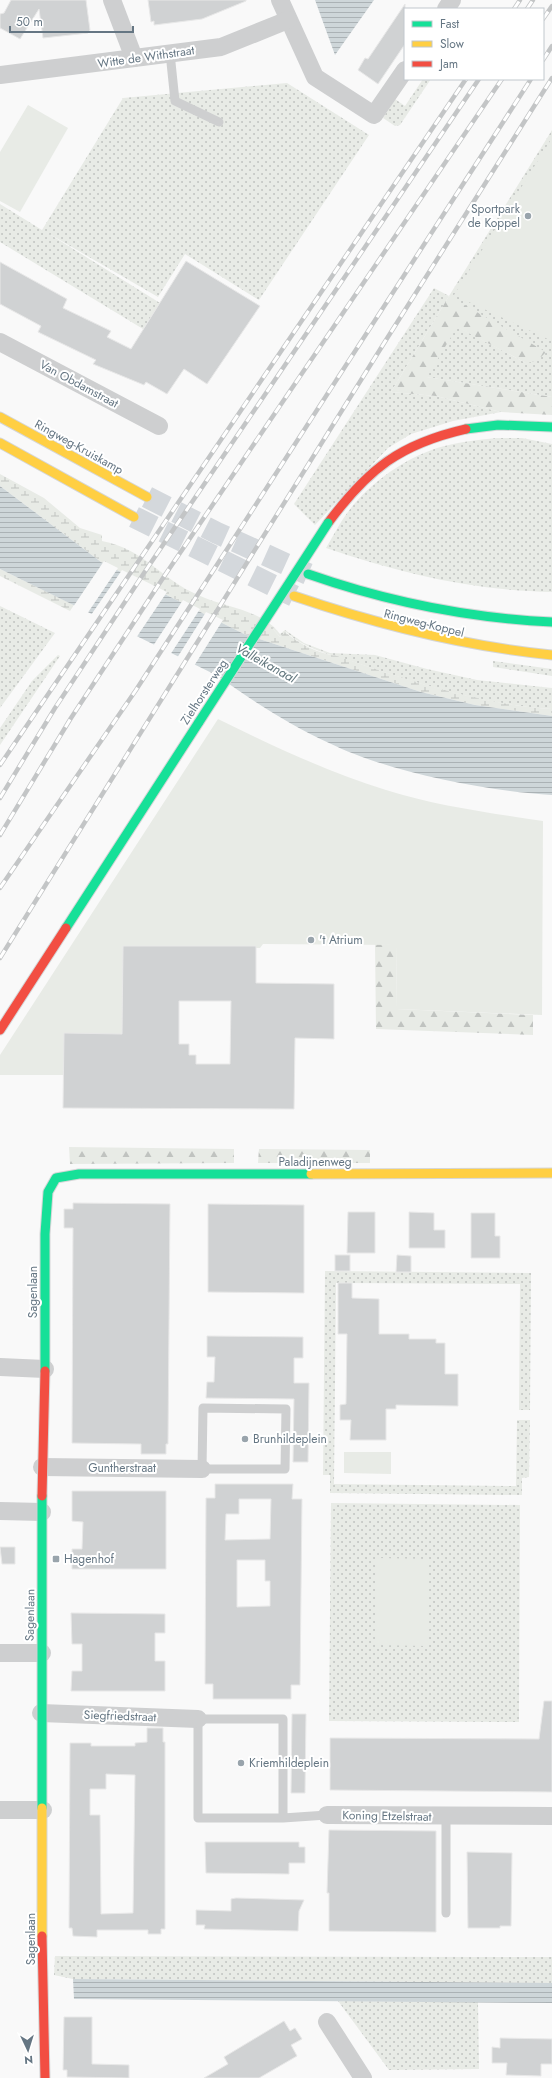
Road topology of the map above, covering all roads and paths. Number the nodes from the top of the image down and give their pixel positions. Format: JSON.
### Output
{"nodes":[{"id":1,"x":112,"y":0,"type":"edge"},
{"id":2,"x":280,"y":0,"type":"edge"},
{"id":3,"x":288,"y":20,"type":"junction"},
{"id":4,"x":170,"y":53,"type":"junction"},
{"id":5,"x":134,"y":58,"type":"junction"},
{"id":6,"x":404,"y":71,"type":"edge"},
{"id":7,"x":0,"y":75,"type":"edge"},
{"id":8,"x":219,"y":122,"type":"dead end"},
{"id":9,"x":0,"y":342,"type":"edge"},
{"id":10,"x":0,"y":417,"type":"edge"},
{"id":11,"x":159,"y":426,"type":"dead end"},
{"id":12,"x":552,"y":428,"type":"edge"},
{"id":13,"x":0,"y":443,"type":"edge"},
{"id":14,"x":148,"y":498,"type":"tunnel mouth"},
{"id":15,"x":134,"y":517,"type":"tunnel mouth"},
{"id":16,"x":308,"y":574,"type":"tunnel mouth"},
{"id":17,"x":294,"y":596,"type":"tunnel mouth"},
{"id":18,"x":552,"y":622,"type":"edge"},
{"id":19,"x":552,"y":656,"type":"edge"},
{"id":20,"x":0,"y":1030,"type":"edge"},
{"id":21,"x":552,"y":1173,"type":"edge"},
{"id":22,"x":79,"y":1174,"type":"joint"},
{"id":23,"x":0,"y":1367,"type":"edge"},
{"id":24,"x":45,"y":1368,"type":"junction"},
{"id":25,"x":42,"y":1467,"type":"junction"},
{"id":26,"x":202,"y":1469,"type":"junction"},
{"id":27,"x":0,"y":1511,"type":"edge"},
{"id":28,"x":42,"y":1512,"type":"junction"},
{"id":29,"x":42,"y":1653,"type":"junction"},
{"id":30,"x":0,"y":1654,"type":"edge"},
{"id":31,"x":41,"y":1712,"type":"junction"},
{"id":32,"x":198,"y":1719,"type":"junction"},
{"id":33,"x":0,"y":1810,"type":"edge"},
{"id":34,"x":43,"y":1810,"type":"junction"},
{"id":35,"x":327,"y":1815,"type":"joint"},
{"id":36,"x":552,"y":1816,"type":"edge"},
{"id":37,"x":446,"y":1817,"type":"junction"},
{"id":38,"x":283,"y":1818,"type":"junction"},
{"id":39,"x":446,"y":1912,"type":"dead end"},
{"id":40,"x":327,"y":2022,"type":"dead end"},
{"id":41,"x":45,"y":2078,"type":"edge"},
{"id":42,"x":363,"y":2078,"type":"edge"}],
"edges":[{"from":1,"to":5,"type":"street"},
{"from":2,"to":3,"type":"street"},
{"from":3,"to":4,"type":"street","name":"Witte de Withstraat"},
{"from":3,"to":6,"type":"street"},
{"from":4,"to":5,"type":"street","name":"Witte de Withstraat"},
{"from":4,"to":8,"type":"lane"},
{"from":5,"to":7,"type":"street","name":"Witte de Withstraat"},
{"from":9,"to":11,"type":"street","name":"Van Obdamstraat"},
{"from":10,"to":14,"type":"main road","name":"Ringweg-Kruiskamp"},
{"from":12,"to":20,"type":"main road","name":"Zielhorsterweg","bridge":true},
{"from":13,"to":15,"type":"main road"},
{"from":16,"to":18,"type":"main road","name":"Ringweg-Koppel"},
{"from":17,"to":19,"type":"main road","name":"Ringweg-Koppel"},
{"from":21,"to":22,"type":"main road","name":"Paladijnenweg"},
{"from":22,"to":24,"type":"main road","name":"Sagenlaan"},
{"from":23,"to":24,"type":"street"},
{"from":24,"to":25,"type":"main road","name":"Sagenlaan"},
{"from":25,"to":26,"type":"street","name":"Guntherstraat"},
{"from":25,"to":28,"type":"main road","name":"Sagenlaan"},
{"from":26,"to":26,"type":"lane"},
{"from":27,"to":28,"type":"street"},
{"from":28,"to":29,"type":"main road","name":"Sagenlaan"},
{"from":29,"to":30,"type":"street"},
{"from":29,"to":31,"type":"main road","name":"Sagenlaan"},
{"from":31,"to":32,"type":"street","name":"Siegfriedstraat"},
{"from":31,"to":34,"type":"main road","name":"Sagenlaan"},
{"from":32,"to":38,"type":"lane"},
{"from":32,"to":38,"type":"lane"},
{"from":33,"to":34,"type":"street"},
{"from":34,"to":41,"type":"main road","name":"Sagenlaan"},
{"from":35,"to":37,"type":"street","name":"Koning Etzelstraat"},
{"from":35,"to":38,"type":"lane"},
{"from":36,"to":37,"type":"street","name":"Koning Etzelstraat"},
{"from":37,"to":39,"type":"lane","name":"Koning Etzelstraat"},
{"from":40,"to":42,"type":"street"}]}
